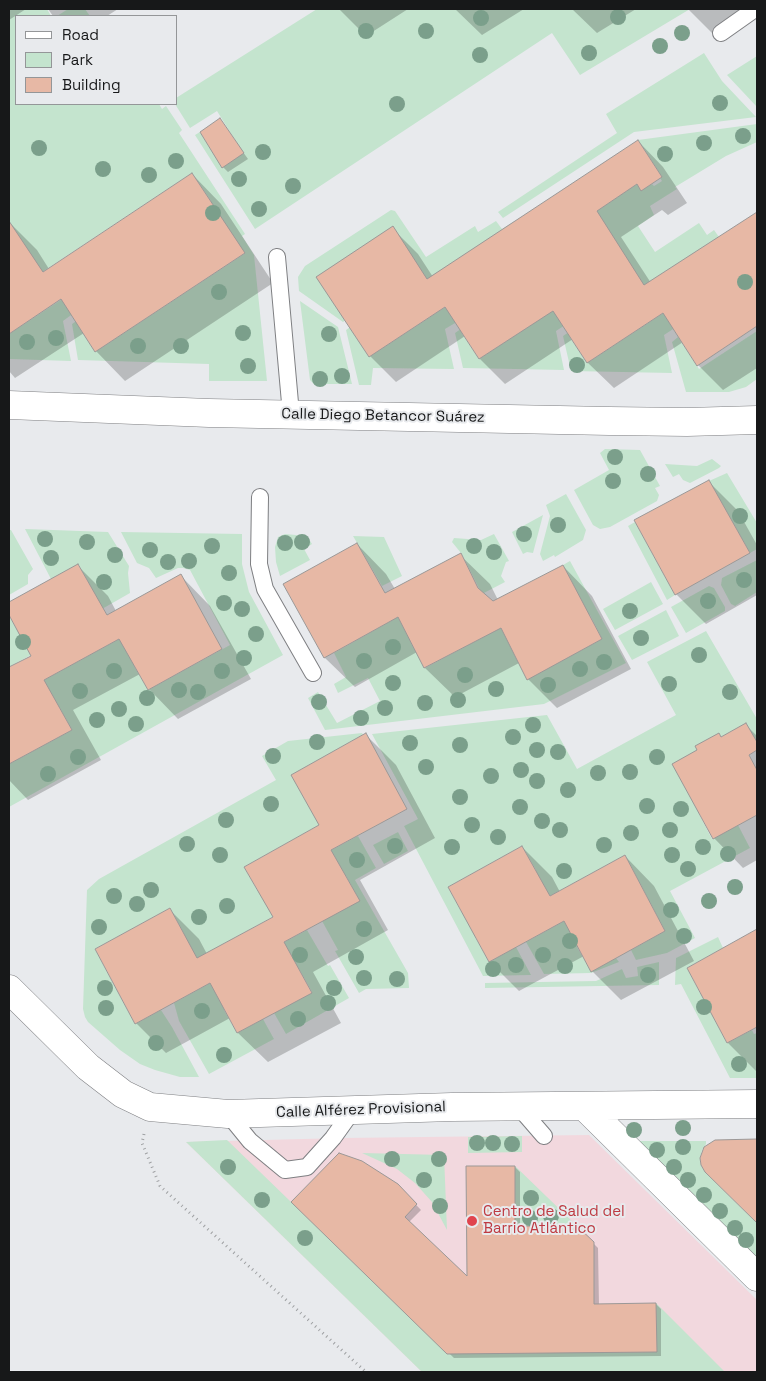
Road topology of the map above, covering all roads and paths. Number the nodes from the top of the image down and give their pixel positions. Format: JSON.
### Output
{"nodes":[{"id":1,"x":755,"y":9,"type":"edge"},
{"id":2,"x":721,"y":33,"type":"dead end"},
{"id":3,"x":277,"y":257,"type":"dead end"},
{"id":4,"x":9,"y":405,"type":"edge"},
{"id":5,"x":291,"y":414,"type":"junction"},
{"id":6,"x":757,"y":420,"type":"edge"},
{"id":7,"x":260,"y":498,"type":"dead end"},
{"id":8,"x":313,"y":673,"type":"dead end"},
{"id":9,"x":9,"y":988,"type":"edge"},
{"id":10,"x":757,"y":1104,"type":"edge"},
{"id":11,"x":518,"y":1106,"type":"junction"},
{"id":12,"x":584,"y":1106,"type":"junction"},
{"id":13,"x":150,"y":1107,"type":"junction"},
{"id":14,"x":353,"y":1110,"type":"junction"},
{"id":15,"x":228,"y":1114,"type":"junction"},
{"id":16,"x":544,"y":1136,"type":"dead end"},
{"id":17,"x":757,"y":1277,"type":"edge"},
{"id":18,"x":366,"y":1372,"type":"edge"}],
"edges":[{"from":1,"to":2,"type":"lane"},
{"from":3,"to":5,"type":"lane"},
{"from":4,"to":5,"type":"street","name":"Calle Diego Betancor Suárez"},
{"from":5,"to":6,"type":"street","name":"Calle Diego Betancor Suárez"},
{"from":7,"to":8,"type":"lane"},
{"from":9,"to":13,"type":"street","name":"Calle Alférez Provisional"},
{"from":10,"to":12,"type":"street","name":"Calle Alférez Provisional"},
{"from":11,"to":12,"type":"street","name":"Calle Alférez Provisional"},
{"from":11,"to":14,"type":"street","name":"Calle Alférez Provisional"},
{"from":11,"to":16,"type":"lane"},
{"from":12,"to":17,"type":"street"},
{"from":13,"to":15,"type":"street","name":"Calle Alférez Provisional"},
{"from":13,"to":18,"type":"path"},
{"from":14,"to":15,"type":"street","name":"Calle Alférez Provisional"},
{"from":14,"to":15,"type":"lane"}]}
